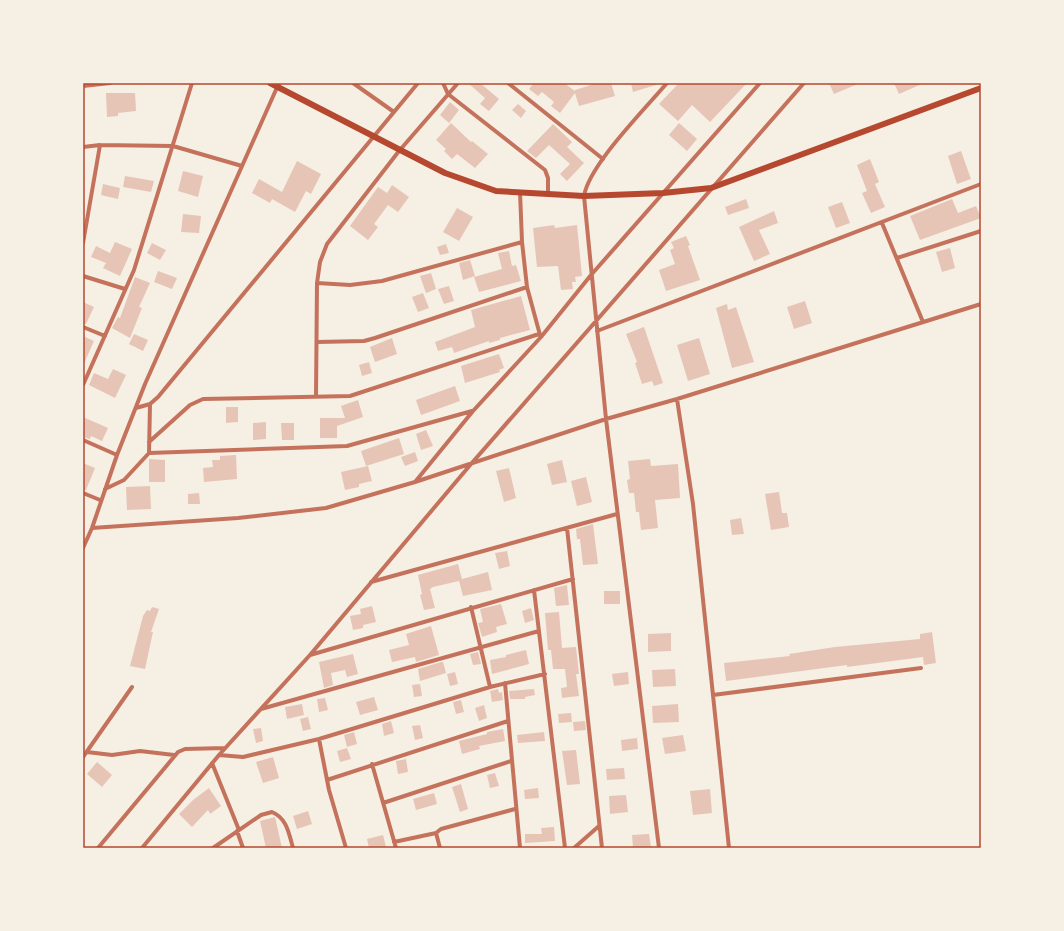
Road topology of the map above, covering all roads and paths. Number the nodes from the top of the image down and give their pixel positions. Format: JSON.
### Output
{"nodes":[{"id":1,"x":110,"y":83,"type":"edge"},
{"id":2,"x":192,"y":83,"type":"edge"},
{"id":3,"x":270,"y":83,"type":"edge"},
{"id":4,"x":353,"y":83,"type":"edge"},
{"id":5,"x":418,"y":83,"type":"edge"},
{"id":6,"x":443,"y":83,"type":"edge"},
{"id":7,"x":458,"y":83,"type":"edge"},
{"id":8,"x":508,"y":83,"type":"edge"},
{"id":9,"x":666,"y":83,"type":"edge"},
{"id":10,"x":760,"y":83,"type":"edge"},
{"id":11,"x":804,"y":83,"type":"edge"},
{"id":12,"x":278,"y":84,"type":"edge"},
{"id":13,"x":83,"y":86,"type":"edge"},
{"id":14,"x":981,"y":88,"type":"edge"},
{"id":15,"x":448,"y":94,"type":"junction"},
{"id":16,"x":394,"y":112,"type":"junction"},
{"id":17,"x":374,"y":136,"type":"junction"},
{"id":18,"x":100,"y":145,"type":"junction"},
{"id":19,"x":173,"y":146,"type":"junction"},
{"id":20,"x":83,"y":147,"type":"edge"},
{"id":21,"x":399,"y":151,"type":"junction"},
{"id":22,"x":603,"y":159,"type":"junction"},
{"id":23,"x":242,"y":166,"type":"junction"},
{"id":24,"x":981,"y":184,"type":"edge"},
{"id":25,"x":711,"y":188,"type":"junction"},
{"id":26,"x":520,"y":192,"type":"junction"},
{"id":27,"x":663,"y":193,"type":"junction"},
{"id":28,"x":548,"y":194,"type":"junction"},
{"id":29,"x":584,"y":196,"type":"junction"},
{"id":30,"x":882,"y":223,"type":"junction"},
{"id":31,"x":981,"y":231,"type":"edge"},
{"id":32,"x":522,"y":242,"type":"junction"},
{"id":33,"x":83,"y":243,"type":"edge"},
{"id":34,"x":897,"y":258,"type":"junction"},
{"id":35,"x":592,"y":275,"type":"junction"},
{"id":36,"x":83,"y":276,"type":"edge"},
{"id":37,"x":317,"y":282,"type":"junction"},
{"id":38,"x":527,"y":287,"type":"junction"},
{"id":39,"x":125,"y":289,"type":"junction"},
{"id":40,"x":981,"y":304,"type":"edge"},
{"id":41,"x":596,"y":321,"type":"junction"},
{"id":42,"x":923,"y":322,"type":"junction"},
{"id":43,"x":83,"y":327,"type":"edge"},
{"id":44,"x":597,"y":331,"type":"junction"},
{"id":45,"x":105,"y":336,"type":"junction"},
{"id":46,"x":540,"y":336,"type":"junction"},
{"id":47,"x":317,"y":342,"type":"junction"},
{"id":48,"x":83,"y":385,"type":"edge"},
{"id":49,"x":316,"y":397,"type":"junction"},
{"id":50,"x":677,"y":399,"type":"junction"},
{"id":51,"x":150,"y":404,"type":"junction"},
{"id":52,"x":136,"y":408,"type":"junction"},
{"id":53,"x":473,"y":411,"type":"junction"},
{"id":54,"x":606,"y":419,"type":"junction"},
{"id":55,"x":83,"y":440,"type":"edge"},
{"id":56,"x":149,"y":442,"type":"junction"},
{"id":57,"x":149,"y":453,"type":"junction"},
{"id":58,"x":117,"y":455,"type":"junction"},
{"id":59,"x":471,"y":464,"type":"junction"},
{"id":60,"x":415,"y":482,"type":"junction"},
{"id":61,"x":105,"y":489,"type":"junction"},
{"id":62,"x":83,"y":493,"type":"edge"},
{"id":63,"x":100,"y":500,"type":"junction"},
{"id":64,"x":617,"y":514,"type":"junction"},
{"id":65,"x":92,"y":528,"type":"junction"},
{"id":66,"x":567,"y":528,"type":"junction"},
{"id":67,"x":83,"y":548,"type":"edge"},
{"id":68,"x":573,"y":578,"type":"junction"},
{"id":69,"x":371,"y":582,"type":"junction"},
{"id":70,"x":534,"y":590,"type":"junction"},
{"id":71,"x":471,"y":607,"type":"junction"},
{"id":72,"x":539,"y":631,"type":"junction"},
{"id":73,"x":480,"y":647,"type":"junction"},
{"id":74,"x":310,"y":655,"type":"junction"},
{"id":75,"x":921,"y":668,"type":"dead end"},
{"id":76,"x":545,"y":674,"type":"junction"},
{"id":77,"x":505,"y":683,"type":"junction"},
{"id":78,"x":132,"y":687,"type":"dead end"},
{"id":79,"x":490,"y":687,"type":"junction"},
{"id":80,"x":713,"y":695,"type":"junction"},
{"id":81,"x":260,"y":710,"type":"junction"},
{"id":82,"x":508,"y":721,"type":"junction"},
{"id":83,"x":319,"y":739,"type":"junction"},
{"id":84,"x":225,"y":748,"type":"junction"},
{"id":85,"x":87,"y":752,"type":"junction"},
{"id":86,"x":174,"y":755,"type":"junction"},
{"id":87,"x":219,"y":755,"type":"junction"},
{"id":88,"x":83,"y":757,"type":"edge"},
{"id":89,"x":511,"y":761,"type":"junction"},
{"id":90,"x":212,"y":763,"type":"junction"},
{"id":91,"x":372,"y":764,"type":"junction"},
{"id":92,"x":327,"y":780,"type":"junction"},
{"id":93,"x":383,"y":803,"type":"junction"},
{"id":94,"x":515,"y":809,"type":"junction"},
{"id":95,"x":598,"y":826,"type":"junction"},
{"id":96,"x":238,"y":830,"type":"junction"},
{"id":97,"x":436,"y":833,"type":"junction"},
{"id":98,"x":394,"y":842,"type":"junction"},
{"id":99,"x":98,"y":848,"type":"edge"},
{"id":100,"x":142,"y":848,"type":"edge"},
{"id":101,"x":213,"y":848,"type":"edge"},
{"id":102,"x":243,"y":848,"type":"edge"},
{"id":103,"x":293,"y":848,"type":"edge"},
{"id":104,"x":346,"y":848,"type":"edge"},
{"id":105,"x":396,"y":848,"type":"edge"},
{"id":106,"x":440,"y":848,"type":"edge"},
{"id":107,"x":520,"y":848,"type":"edge"},
{"id":108,"x":565,"y":848,"type":"edge"},
{"id":109,"x":574,"y":848,"type":"edge"},
{"id":110,"x":602,"y":848,"type":"edge"},
{"id":111,"x":659,"y":848,"type":"edge"},
{"id":112,"x":729,"y":848,"type":"edge"}],
"edges":[{"from":1,"to":13,"type":"street"},
{"from":2,"to":19,"type":"street"},
{"from":3,"to":12,"type":"main road"},
{"from":4,"to":16,"type":"street"},
{"from":5,"to":16,"type":"street"},
{"from":6,"to":15,"type":"street"},
{"from":7,"to":15,"type":"street"},
{"from":8,"to":22,"type":"street"},
{"from":9,"to":22,"type":"street"},
{"from":10,"to":27,"type":"street"},
{"from":11,"to":25,"type":"street"},
{"from":12,"to":17,"type":"main road"},
{"from":12,"to":23,"type":"street"},
{"from":14,"to":25,"type":"main road"},
{"from":15,"to":21,"type":"street"},
{"from":15,"to":28,"type":"street"},
{"from":16,"to":17,"type":"street"},
{"from":17,"to":21,"type":"main road"},
{"from":17,"to":51,"type":"street"},
{"from":18,"to":19,"type":"street"},
{"from":18,"to":20,"type":"street"},
{"from":18,"to":33,"type":"street"},
{"from":19,"to":23,"type":"street"},
{"from":19,"to":39,"type":"street"},
{"from":21,"to":26,"type":"main road"},
{"from":21,"to":37,"type":"street"},
{"from":22,"to":29,"type":"street"},
{"from":23,"to":52,"type":"street"},
{"from":24,"to":30,"type":"street"},
{"from":25,"to":27,"type":"main road"},
{"from":25,"to":41,"type":"street"},
{"from":26,"to":28,"type":"main road"},
{"from":26,"to":32,"type":"street"},
{"from":27,"to":29,"type":"main road"},
{"from":27,"to":35,"type":"street"},
{"from":28,"to":29,"type":"main road"},
{"from":29,"to":35,"type":"street"},
{"from":30,"to":34,"type":"street"},
{"from":30,"to":44,"type":"street"},
{"from":31,"to":34,"type":"street"},
{"from":32,"to":37,"type":"street"},
{"from":32,"to":38,"type":"street"},
{"from":34,"to":42,"type":"street"},
{"from":35,"to":41,"type":"street"},
{"from":35,"to":46,"type":"street"},
{"from":36,"to":39,"type":"street"},
{"from":37,"to":47,"type":"street"},
{"from":38,"to":46,"type":"street"},
{"from":38,"to":47,"type":"street"},
{"from":39,"to":45,"type":"street"},
{"from":40,"to":42,"type":"street"},
{"from":41,"to":44,"type":"street"},
{"from":41,"to":59,"type":"street"},
{"from":42,"to":50,"type":"street"},
{"from":43,"to":45,"type":"street"},
{"from":44,"to":54,"type":"street"},
{"from":45,"to":48,"type":"street"},
{"from":46,"to":49,"type":"street"},
{"from":46,"to":53,"type":"street"},
{"from":47,"to":49,"type":"street"},
{"from":49,"to":56,"type":"street"},
{"from":50,"to":54,"type":"street"},
{"from":50,"to":80,"type":"street"},
{"from":51,"to":52,"type":"street"},
{"from":51,"to":56,"type":"street"},
{"from":52,"to":58,"type":"street"},
{"from":53,"to":57,"type":"street"},
{"from":53,"to":60,"type":"street"},
{"from":54,"to":59,"type":"street"},
{"from":54,"to":64,"type":"street"},
{"from":55,"to":58,"type":"street"},
{"from":56,"to":57,"type":"street"},
{"from":57,"to":61,"type":"street"},
{"from":58,"to":61,"type":"street"},
{"from":59,"to":60,"type":"street"},
{"from":59,"to":69,"type":"street"},
{"from":60,"to":65,"type":"street"},
{"from":61,"to":63,"type":"street"},
{"from":62,"to":63,"type":"street"},
{"from":63,"to":65,"type":"street"},
{"from":64,"to":66,"type":"street"},
{"from":64,"to":111,"type":"street"},
{"from":65,"to":67,"type":"street"},
{"from":66,"to":68,"type":"street"},
{"from":66,"to":69,"type":"street"},
{"from":68,"to":70,"type":"street"},
{"from":68,"to":95,"type":"street"},
{"from":69,"to":74,"type":"street"},
{"from":70,"to":71,"type":"street"},
{"from":70,"to":72,"type":"street"},
{"from":71,"to":73,"type":"street"},
{"from":71,"to":74,"type":"street"},
{"from":72,"to":73,"type":"street"},
{"from":72,"to":76,"type":"street"},
{"from":73,"to":79,"type":"street"},
{"from":73,"to":81,"type":"street"},
{"from":74,"to":81,"type":"street"},
{"from":75,"to":80,"type":"street"},
{"from":76,"to":77,"type":"street"},
{"from":76,"to":108,"type":"street"},
{"from":77,"to":79,"type":"street"},
{"from":77,"to":82,"type":"street"},
{"from":78,"to":85,"type":"street"},
{"from":79,"to":83,"type":"street"},
{"from":80,"to":112,"type":"street"},
{"from":81,"to":84,"type":"street"},
{"from":82,"to":89,"type":"street"},
{"from":82,"to":91,"type":"street"},
{"from":83,"to":87,"type":"street"},
{"from":83,"to":92,"type":"street"},
{"from":84,"to":86,"type":"street"},
{"from":84,"to":87,"type":"street"},
{"from":85,"to":86,"type":"street"},
{"from":85,"to":88,"type":"street"},
{"from":86,"to":99,"type":"street"},
{"from":87,"to":90,"type":"street"},
{"from":89,"to":93,"type":"street"},
{"from":89,"to":94,"type":"street"},
{"from":90,"to":96,"type":"street"},
{"from":90,"to":100,"type":"street"},
{"from":91,"to":92,"type":"street"},
{"from":91,"to":93,"type":"street"},
{"from":92,"to":104,"type":"street"},
{"from":93,"to":98,"type":"street"},
{"from":94,"to":97,"type":"street"},
{"from":94,"to":107,"type":"street"},
{"from":95,"to":109,"type":"street"},
{"from":95,"to":110,"type":"street"},
{"from":96,"to":101,"type":"street"},
{"from":96,"to":102,"type":"street"},
{"from":96,"to":103,"type":"street"},
{"from":97,"to":98,"type":"street"},
{"from":97,"to":106,"type":"street"},
{"from":98,"to":105,"type":"street"}]}
